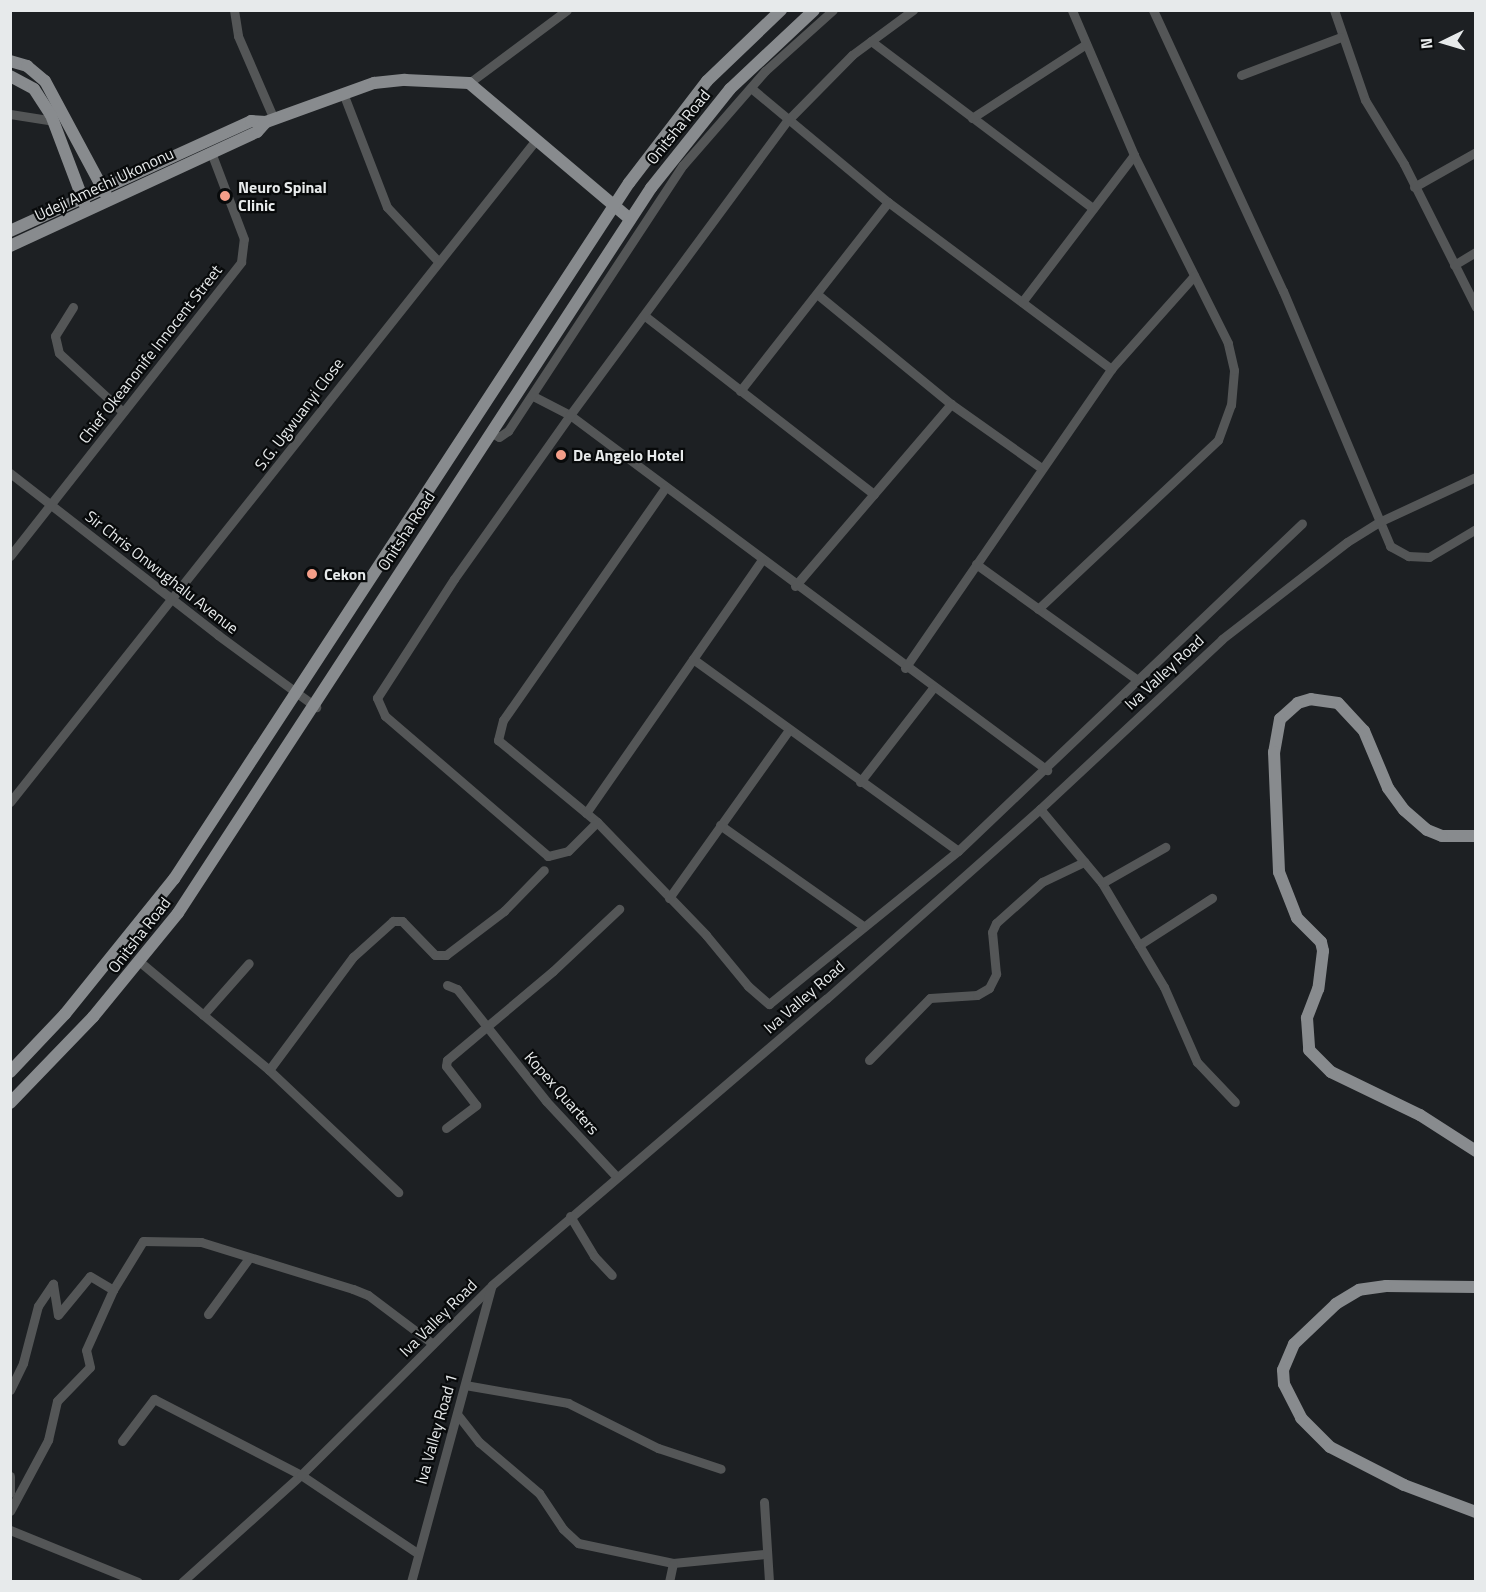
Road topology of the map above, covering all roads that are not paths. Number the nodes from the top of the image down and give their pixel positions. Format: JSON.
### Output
{"nodes":[{"id":1,"x":234,"y":10,"type":"edge"},
{"id":2,"x":567,"y":10,"type":"edge"},
{"id":3,"x":781,"y":10,"type":"edge"},
{"id":4,"x":814,"y":10,"type":"edge"},
{"id":5,"x":832,"y":10,"type":"edge"},
{"id":6,"x":913,"y":10,"type":"edge"},
{"id":7,"x":1072,"y":10,"type":"edge"},
{"id":8,"x":1153,"y":10,"type":"edge"},
{"id":9,"x":1334,"y":10,"type":"edge"},
{"id":10,"x":1341,"y":37,"type":"junction"},
{"id":11,"x":871,"y":41,"type":"junction"},
{"id":12,"x":1086,"y":44,"type":"junction"},
{"id":13,"x":10,"y":61,"type":"edge"},
{"id":14,"x":10,"y":75,"type":"edge"},
{"id":15,"x":1241,"y":75,"type":"dead end"},
{"id":16,"x":469,"y":83,"type":"junction"},
{"id":17,"x":751,"y":88,"type":"junction"},
{"id":18,"x":343,"y":93,"type":"junction"},
{"id":19,"x":10,"y":114,"type":"edge"},
{"id":20,"x":972,"y":118,"type":"junction"},
{"id":21,"x":270,"y":120,"type":"junction"},
{"id":22,"x":54,"y":121,"type":"junction"},
{"id":23,"x":787,"y":121,"type":"junction"},
{"id":24,"x":535,"y":141,"type":"junction"},
{"id":25,"x":211,"y":152,"type":"junction"},
{"id":26,"x":1476,"y":152,"type":"edge"},
{"id":27,"x":1134,"y":155,"type":"junction"},
{"id":28,"x":1414,"y":187,"type":"junction"},
{"id":29,"x":106,"y":194,"type":"junction"},
{"id":30,"x":888,"y":202,"type":"junction"},
{"id":31,"x":85,"y":204,"type":"junction"},
{"id":32,"x":614,"y":205,"type":"junction"},
{"id":33,"x":1093,"y":208,"type":"junction"},
{"id":34,"x":630,"y":219,"type":"junction"},
{"id":35,"x":10,"y":231,"type":"edge"},
{"id":36,"x":10,"y":246,"type":"edge"},
{"id":37,"x":1476,"y":252,"type":"edge"},
{"id":38,"x":437,"y":260,"type":"junction"},
{"id":39,"x":1454,"y":265,"type":"junction"},
{"id":40,"x":1194,"y":276,"type":"junction"},
{"id":41,"x":817,"y":294,"type":"junction"},
{"id":42,"x":1022,"y":302,"type":"junction"},
{"id":43,"x":73,"y":306,"type":"dead end"},
{"id":44,"x":1476,"y":307,"type":"edge"},
{"id":45,"x":645,"y":316,"type":"junction"},
{"id":46,"x":1111,"y":369,"type":"junction"},
{"id":47,"x":740,"y":390,"type":"junction"},
{"id":48,"x":533,"y":396,"type":"junction"},
{"id":49,"x":951,"y":404,"type":"junction"},
{"id":50,"x":123,"y":412,"type":"junction"},
{"id":51,"x":570,"y":415,"type":"junction"},
{"id":52,"x":490,"y":432,"type":"junction"},
{"id":53,"x":1041,"y":467,"type":"junction"},
{"id":54,"x":10,"y":473,"type":"edge"},
{"id":55,"x":1476,"y":477,"type":"edge"},
{"id":56,"x":665,"y":488,"type":"junction"},
{"id":57,"x":874,"y":494,"type":"junction"},
{"id":58,"x":52,"y":505,"type":"junction"},
{"id":59,"x":1379,"y":522,"type":"junction"},
{"id":60,"x":1302,"y":523,"type":"dead end"},
{"id":61,"x":1476,"y":529,"type":"edge"},
{"id":62,"x":10,"y":556,"type":"edge"},
{"id":63,"x":761,"y":561,"type":"junction"},
{"id":64,"x":976,"y":564,"type":"junction"},
{"id":65,"x":795,"y":586,"type":"junction"},
{"id":66,"x":173,"y":600,"type":"junction"},
{"id":67,"x":1038,"y":609,"type":"junction"},
{"id":68,"x":693,"y":659,"type":"junction"},
{"id":69,"x":905,"y":668,"type":"junction"},
{"id":70,"x":1136,"y":680,"type":"junction"},
{"id":71,"x":933,"y":688,"type":"junction"},
{"id":72,"x":295,"y":693,"type":"junction"},
{"id":73,"x":316,"y":707,"type":"junction"},
{"id":74,"x":788,"y":731,"type":"junction"},
{"id":75,"x":1047,"y":770,"type":"junction"},
{"id":76,"x":860,"y":782,"type":"junction"},
{"id":77,"x":10,"y":802,"type":"edge"},
{"id":78,"x":1040,"y":808,"type":"junction"},
{"id":79,"x":586,"y":813,"type":"junction"},
{"id":80,"x":597,"y":822,"type":"junction"},
{"id":81,"x":720,"y":825,"type":"junction"},
{"id":82,"x":1476,"y":836,"type":"edge"},
{"id":83,"x":1165,"y":847,"type":"dead end"},
{"id":84,"x":958,"y":851,"type":"junction"},
{"id":85,"x":1084,"y":862,"type":"junction"},
{"id":86,"x":544,"y":870,"type":"dead end"},
{"id":87,"x":1102,"y":884,"type":"junction"},
{"id":88,"x":669,"y":898,"type":"junction"},
{"id":89,"x":1212,"y":898,"type":"dead end"},
{"id":90,"x":619,"y":909,"type":"dead end"},
{"id":91,"x":863,"y":926,"type":"junction"},
{"id":92,"x":1139,"y":945,"type":"junction"},
{"id":93,"x":140,"y":962,"type":"junction"},
{"id":94,"x":249,"y":963,"type":"dead end"},
{"id":95,"x":447,"y":985,"type":"dead end"},
{"id":96,"x":203,"y":1015,"type":"junction"},
{"id":97,"x":488,"y":1028,"type":"junction"},
{"id":98,"x":869,"y":1060,"type":"dead end"},
{"id":99,"x":269,"y":1070,"type":"junction"},
{"id":100,"x":10,"y":1072,"type":"edge"},
{"id":101,"x":1235,"y":1102,"type":"dead end"},
{"id":102,"x":10,"y":1103,"type":"edge"},
{"id":103,"x":446,"y":1128,"type":"dead end"},
{"id":104,"x":1476,"y":1151,"type":"edge"},
{"id":105,"x":616,"y":1176,"type":"junction"},
{"id":106,"x":398,"y":1192,"type":"dead end"},
{"id":107,"x":570,"y":1216,"type":"junction"},
{"id":108,"x":249,"y":1258,"type":"junction"},
{"id":109,"x":612,"y":1275,"type":"dead end"},
{"id":110,"x":492,"y":1285,"type":"junction"},
{"id":111,"x":1476,"y":1287,"type":"edge"},
{"id":112,"x":113,"y":1290,"type":"junction"},
{"id":113,"x":208,"y":1314,"type":"dead end"},
{"id":114,"x":433,"y":1344,"type":"junction"},
{"id":115,"x":465,"y":1384,"type":"junction"},
{"id":116,"x":10,"y":1390,"type":"edge"},
{"id":117,"x":457,"y":1414,"type":"junction"},
{"id":118,"x":122,"y":1441,"type":"dead end"},
{"id":119,"x":722,"y":1469,"type":"dead end"},
{"id":120,"x":302,"y":1475,"type":"junction"},
{"id":121,"x":10,"y":1476,"type":"edge"},
{"id":122,"x":10,"y":1493,"type":"edge"},
{"id":123,"x":764,"y":1502,"type":"dead end"},
{"id":124,"x":10,"y":1511,"type":"edge"},
{"id":125,"x":1476,"y":1512,"type":"edge"},
{"id":126,"x":10,"y":1530,"type":"edge"},
{"id":127,"x":417,"y":1553,"type":"junction"},
{"id":128,"x":765,"y":1554,"type":"junction"},
{"id":129,"x":673,"y":1563,"type":"junction"},
{"id":130,"x":138,"y":1581,"type":"edge"},
{"id":131,"x":182,"y":1581,"type":"edge"},
{"id":132,"x":411,"y":1581,"type":"edge"},
{"id":133,"x":669,"y":1581,"type":"edge"},
{"id":134,"x":768,"y":1581,"type":"edge"}],
"edges":[{"from":1,"to":21,"type":"street"},
{"from":2,"to":16,"type":"street"},
{"from":3,"to":32,"type":"main road","name":"Onitsha Road"},
{"from":4,"to":34,"type":"main road","name":"Onitsha Road"},
{"from":5,"to":17,"type":"street"},
{"from":6,"to":11,"type":"street"},
{"from":7,"to":12,"type":"street"},
{"from":8,"to":59,"type":"street"},
{"from":9,"to":10,"type":"street"},
{"from":10,"to":15,"type":"street"},
{"from":10,"to":28,"type":"street"},
{"from":11,"to":20,"type":"street"},
{"from":11,"to":23,"type":"street"},
{"from":12,"to":20,"type":"street"},
{"from":12,"to":27,"type":"street"},
{"from":13,"to":29,"type":"main road"},
{"from":14,"to":22,"type":"main road"},
{"from":16,"to":18,"type":"main road"},
{"from":16,"to":24,"type":"main road"},
{"from":17,"to":23,"type":"street"},
{"from":17,"to":48,"type":"street"},
{"from":18,"to":21,"type":"main road"},
{"from":18,"to":38,"type":"street"},
{"from":19,"to":22,"type":"street"},
{"from":20,"to":33,"type":"street"},
{"from":21,"to":25,"type":"main road","name":"Udeji Amechi Ukononu"},
{"from":21,"to":29,"type":"main road"},
{"from":22,"to":31,"type":"main road"},
{"from":23,"to":30,"type":"street"},
{"from":23,"to":45,"type":"street"},
{"from":24,"to":32,"type":"main road"},
{"from":24,"to":38,"type":"street","name":"S.G. Ugwuanyi Close"},
{"from":25,"to":29,"type":"main road","name":"Udeji Amechi Ukononu"},
{"from":25,"to":50,"type":"street","name":"Chief Okeanonife Innocent Street"},
{"from":26,"to":28,"type":"street"},
{"from":27,"to":33,"type":"street"},
{"from":27,"to":40,"type":"street"},
{"from":28,"to":39,"type":"street"},
{"from":29,"to":31,"type":"main road","name":"Udeji Amechi Ukononu"},
{"from":30,"to":41,"type":"street"},
{"from":30,"to":42,"type":"street"},
{"from":31,"to":35,"type":"main road","name":"Udeji Amechi Ukononu"},
{"from":31,"to":36,"type":"main road","name":"Udeji Amechi Ukononu"},
{"from":32,"to":34,"type":"main road"},
{"from":32,"to":72,"type":"main road","name":"Onitsha Road"},
{"from":33,"to":42,"type":"street"},
{"from":34,"to":52,"type":"main road","name":"Onitsha Road"},
{"from":37,"to":39,"type":"street"},
{"from":38,"to":66,"type":"street","name":"S.G. Ugwuanyi Close"},
{"from":39,"to":44,"type":"street"},
{"from":40,"to":46,"type":"street"},
{"from":40,"to":67,"type":"street"},
{"from":41,"to":47,"type":"street"},
{"from":41,"to":49,"type":"street"},
{"from":42,"to":46,"type":"street"},
{"from":43,"to":50,"type":"street"},
{"from":45,"to":47,"type":"street"},
{"from":45,"to":51,"type":"street"},
{"from":46,"to":53,"type":"street"},
{"from":47,"to":57,"type":"street"},
{"from":48,"to":51,"type":"street"},
{"from":48,"to":52,"type":"street"},
{"from":49,"to":53,"type":"street"},
{"from":49,"to":57,"type":"street"},
{"from":50,"to":58,"type":"street","name":"Chief Okeanonife Innocent Street"},
{"from":51,"to":56,"type":"street"},
{"from":51,"to":80,"type":"street"},
{"from":52,"to":73,"type":"main road","name":"Onitsha Road"},
{"from":53,"to":64,"type":"street"},
{"from":54,"to":58,"type":"street","name":"Sir Chris Onwughalu Avenue"},
{"from":55,"to":59,"type":"street","name":"Iva Valley Road"},
{"from":56,"to":63,"type":"street"},
{"from":56,"to":79,"type":"street"},
{"from":57,"to":65,"type":"street"},
{"from":58,"to":62,"type":"street","name":"Chief Okeanonife Innocent Street"},
{"from":58,"to":66,"type":"street","name":"Sir Chris Onwughalu Avenue"},
{"from":59,"to":61,"type":"street"},
{"from":59,"to":78,"type":"street","name":"Iva Valley Road"},
{"from":60,"to":70,"type":"street"},
{"from":63,"to":65,"type":"street"},
{"from":63,"to":68,"type":"street"},
{"from":64,"to":67,"type":"street"},
{"from":64,"to":69,"type":"street"},
{"from":65,"to":69,"type":"street"},
{"from":66,"to":72,"type":"street","name":"Sir Chris Onwughalu Avenue"},
{"from":66,"to":77,"type":"street","name":"S.G. Ugwuanyi Close"},
{"from":67,"to":70,"type":"street"},
{"from":68,"to":74,"type":"street"},
{"from":68,"to":79,"type":"street"},
{"from":69,"to":71,"type":"street"},
{"from":70,"to":75,"type":"street"},
{"from":71,"to":75,"type":"street"},
{"from":71,"to":76,"type":"street"},
{"from":72,"to":73,"type":"street","name":"Sir Chris Onwughalu Avenue"},
{"from":72,"to":100,"type":"main road","name":"Onitsha Road"},
{"from":73,"to":93,"type":"main road","name":"Onitsha Road"},
{"from":74,"to":76,"type":"street"},
{"from":74,"to":81,"type":"street"},
{"from":75,"to":84,"type":"street"},
{"from":76,"to":84,"type":"street"},
{"from":78,"to":85,"type":"street"},
{"from":78,"to":105,"type":"street","name":"Iva Valley Road"},
{"from":79,"to":80,"type":"street"},
{"from":80,"to":88,"type":"street"},
{"from":81,"to":88,"type":"street"},
{"from":81,"to":91,"type":"street"},
{"from":82,"to":104,"type":"main road"},
{"from":83,"to":87,"type":"street"},
{"from":84,"to":91,"type":"street"},
{"from":85,"to":87,"type":"street"},
{"from":85,"to":98,"type":"street"},
{"from":86,"to":99,"type":"street"},
{"from":87,"to":92,"type":"street"},
{"from":88,"to":91,"type":"street"},
{"from":89,"to":92,"type":"street"},
{"from":90,"to":97,"type":"street"},
{"from":92,"to":101,"type":"street"},
{"from":93,"to":96,"type":"street"},
{"from":93,"to":102,"type":"main road","name":"Onitsha Road"},
{"from":94,"to":96,"type":"street"},
{"from":95,"to":97,"type":"street","name":"Kopex Quarters"},
{"from":96,"to":99,"type":"street"},
{"from":97,"to":103,"type":"street"},
{"from":97,"to":105,"type":"street","name":"Kopex Quarters"},
{"from":99,"to":106,"type":"street"},
{"from":105,"to":107,"type":"street","name":"Iva Valley Road"},
{"from":107,"to":109,"type":"street"},
{"from":107,"to":110,"type":"street","name":"Iva Valley Road"},
{"from":108,"to":112,"type":"street"},
{"from":108,"to":113,"type":"street"},
{"from":108,"to":114,"type":"street"},
{"from":110,"to":114,"type":"street","name":"Iva Valley Road"},
{"from":110,"to":115,"type":"street","name":"Iva Valley Road 1"},
{"from":111,"to":125,"type":"main road"},
{"from":112,"to":116,"type":"street"},
{"from":112,"to":124,"type":"street"},
{"from":114,"to":120,"type":"street","name":"Iva Valley Road"},
{"from":115,"to":117,"type":"street","name":"Iva Valley Road 1"},
{"from":115,"to":119,"type":"street"},
{"from":117,"to":127,"type":"street","name":"Iva Valley Road 1"},
{"from":117,"to":129,"type":"street"},
{"from":118,"to":120,"type":"street"},
{"from":120,"to":127,"type":"street"},
{"from":120,"to":131,"type":"street","name":"Iva Valley Road"},
{"from":121,"to":122,"type":"street"},
{"from":123,"to":128,"type":"street"},
{"from":126,"to":130,"type":"street"},
{"from":127,"to":132,"type":"street","name":"Iva Valley Road 1"},
{"from":128,"to":129,"type":"street"},
{"from":128,"to":134,"type":"street"},
{"from":129,"to":133,"type":"street"}]}
